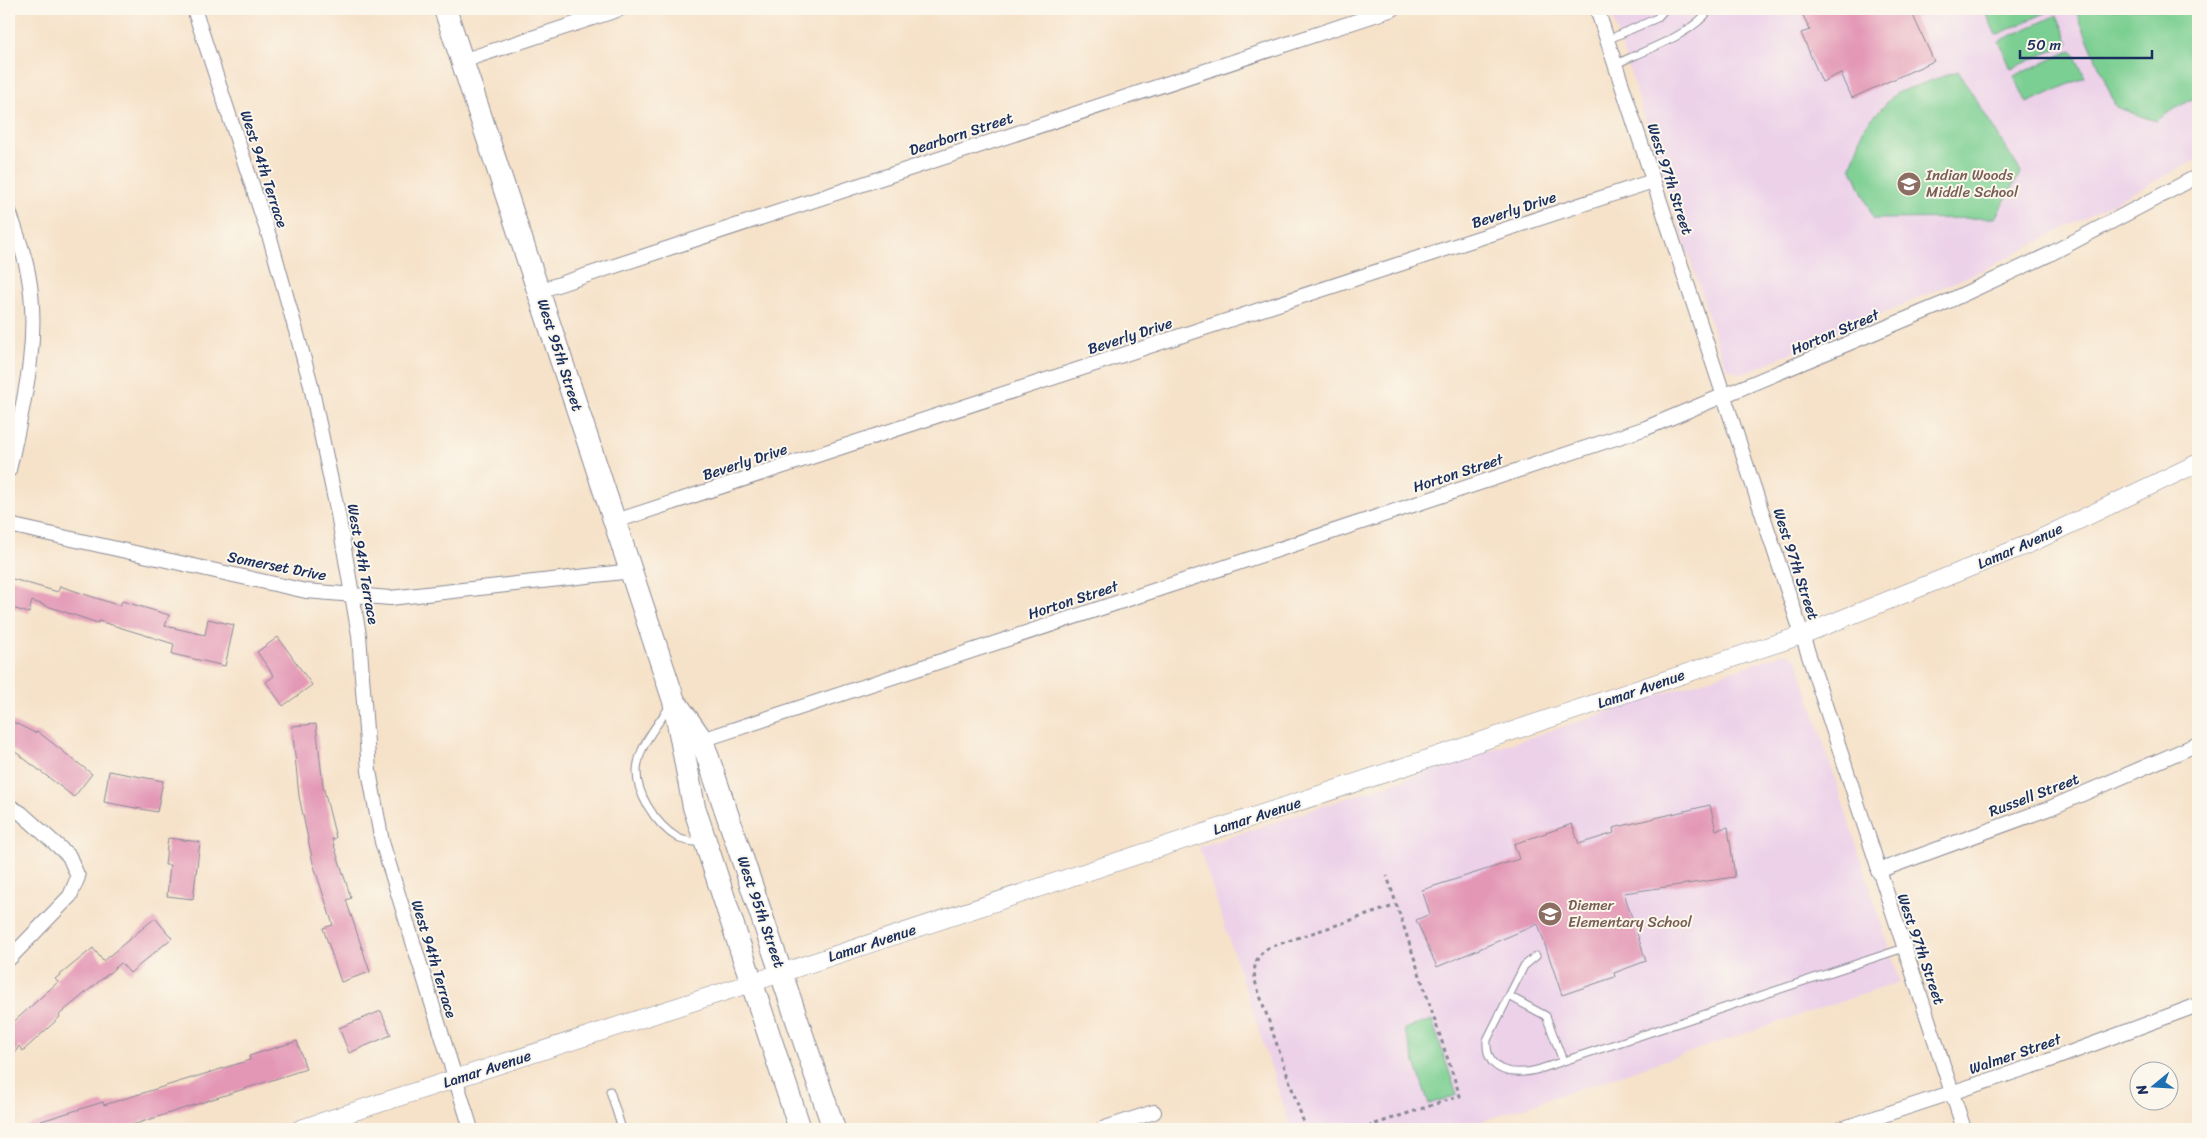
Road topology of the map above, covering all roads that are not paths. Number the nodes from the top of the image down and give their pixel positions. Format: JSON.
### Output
{"nodes":[{"id":1,"x":194,"y":9,"type":"edge"},
{"id":2,"x":445,"y":9,"type":"edge"},
{"id":3,"x":620,"y":9,"type":"edge"},
{"id":4,"x":1393,"y":9,"type":"edge"},
{"id":5,"x":1597,"y":9,"type":"edge"},
{"id":6,"x":1664,"y":9,"type":"edge"},
{"id":7,"x":1710,"y":9,"type":"edge"},
{"id":8,"x":1607,"y":40,"type":"junction"},
{"id":9,"x":462,"y":61,"type":"junction"},
{"id":10,"x":1616,"y":64,"type":"junction"},
{"id":11,"x":2198,"y":176,"type":"edge"},
{"id":12,"x":1654,"y":182,"type":"junction"},
{"id":13,"x":9,"y":211,"type":"edge"},
{"id":14,"x":539,"y":291,"type":"junction"},
{"id":15,"x":1723,"y":396,"type":"junction"},
{"id":16,"x":2198,"y":463,"type":"edge"},
{"id":17,"x":9,"y":470,"type":"edge"},
{"id":18,"x":616,"y":521,"type":"junction"},
{"id":19,"x":9,"y":525,"type":"edge"},
{"id":20,"x":632,"y":571,"type":"junction"},
{"id":21,"x":351,"y":595,"type":"junction"},
{"id":22,"x":1802,"y":635,"type":"junction"},
{"id":23,"x":674,"y":701,"type":"junction"},
{"id":24,"x":702,"y":740,"type":"junction"},
{"id":25,"x":2198,"y":744,"type":"edge"},
{"id":26,"x":9,"y":806,"type":"edge"},
{"id":27,"x":706,"y":844,"type":"junction"},
{"id":28,"x":1878,"y":871,"type":"junction"},
{"id":29,"x":1904,"y":948,"type":"junction"},
{"id":30,"x":1536,"y":956,"type":"dead end"},
{"id":31,"x":9,"y":959,"type":"edge"},
{"id":32,"x":782,"y":973,"type":"junction"},
{"id":33,"x":751,"y":983,"type":"junction"},
{"id":34,"x":1509,"y":996,"type":"junction"},
{"id":35,"x":2198,"y":1005,"type":"edge"},
{"id":36,"x":1563,"y":1061,"type":"junction"},
{"id":37,"x":455,"y":1079,"type":"junction"},
{"id":38,"x":610,"y":1091,"type":"dead end"},
{"id":39,"x":1952,"y":1092,"type":"junction"},
{"id":40,"x":1154,"y":1112,"type":"dead end"},
{"id":41,"x":300,"y":1129,"type":"edge"},
{"id":42,"x":471,"y":1129,"type":"edge"},
{"id":43,"x":622,"y":1129,"type":"edge"},
{"id":44,"x":800,"y":1129,"type":"edge"},
{"id":45,"x":834,"y":1129,"type":"edge"},
{"id":46,"x":1102,"y":1129,"type":"edge"},
{"id":47,"x":1841,"y":1129,"type":"edge"},
{"id":48,"x":1964,"y":1129,"type":"edge"}],
"edges":[{"from":1,"to":21,"type":"street","name":"West 94th Terrace"},
{"from":2,"to":9,"type":"main road","name":"West 95th Street"},
{"from":3,"to":9,"type":"street"},
{"from":4,"to":14,"type":"street","name":"Dearborn Street"},
{"from":5,"to":8,"type":"street","name":"West 97th Street"},
{"from":6,"to":8,"type":"lane"},
{"from":7,"to":10,"type":"lane"},
{"from":8,"to":10,"type":"street","name":"West 97th Street"},
{"from":9,"to":14,"type":"main road","name":"West 95th Street"},
{"from":10,"to":12,"type":"street","name":"West 97th Street"},
{"from":11,"to":15,"type":"street","name":"Horton Street"},
{"from":12,"to":15,"type":"street","name":"West 97th Street"},
{"from":12,"to":18,"type":"street","name":"Beverly Drive"},
{"from":13,"to":17,"type":"street"},
{"from":14,"to":18,"type":"main road","name":"West 95th Street"},
{"from":15,"to":22,"type":"street","name":"West 97th Street"},
{"from":15,"to":24,"type":"street","name":"Horton Street"},
{"from":16,"to":22,"type":"street","name":"Lamar Avenue"},
{"from":18,"to":20,"type":"main road","name":"West 95th Street"},
{"from":19,"to":21,"type":"street","name":"Somerset Drive"},
{"from":20,"to":21,"type":"street","name":"Somerset Drive"},
{"from":20,"to":23,"type":"main road","name":"West 95th Street"},
{"from":21,"to":37,"type":"street","name":"West 94th Terrace"},
{"from":22,"to":28,"type":"street","name":"West 97th Street"},
{"from":22,"to":32,"type":"street","name":"Lamar Avenue"},
{"from":23,"to":24,"type":"main road","name":"West 95th Street"},
{"from":23,"to":27,"type":"main road","name":"West 95th Street"},
{"from":23,"to":27,"type":"lane"},
{"from":24,"to":32,"type":"main road","name":"West 95th Street"},
{"from":25,"to":28,"type":"street","name":"Russell Street"},
{"from":26,"to":31,"type":"street"},
{"from":27,"to":33,"type":"main road","name":"West 95th Street"},
{"from":28,"to":29,"type":"street","name":"West 97th Street"},
{"from":29,"to":36,"type":"lane"},
{"from":29,"to":39,"type":"street","name":"West 97th Street"},
{"from":30,"to":34,"type":"lane"},
{"from":32,"to":33,"type":"street","name":"Lamar Avenue"},
{"from":32,"to":45,"type":"main road","name":"West 95th Street"},
{"from":33,"to":37,"type":"street","name":"Lamar Avenue"},
{"from":33,"to":44,"type":"main road","name":"West 95th Street"},
{"from":34,"to":36,"type":"lane"},
{"from":34,"to":36,"type":"lane"},
{"from":35,"to":39,"type":"street","name":"Walmer Street"},
{"from":37,"to":41,"type":"street","name":"Lamar Avenue"},
{"from":37,"to":42,"type":"street","name":"West 94th Terrace"},
{"from":38,"to":43,"type":"lane"},
{"from":39,"to":47,"type":"street","name":"Walmer Street"},
{"from":39,"to":48,"type":"street","name":"West 97th Street"},
{"from":40,"to":46,"type":"street"}]}
